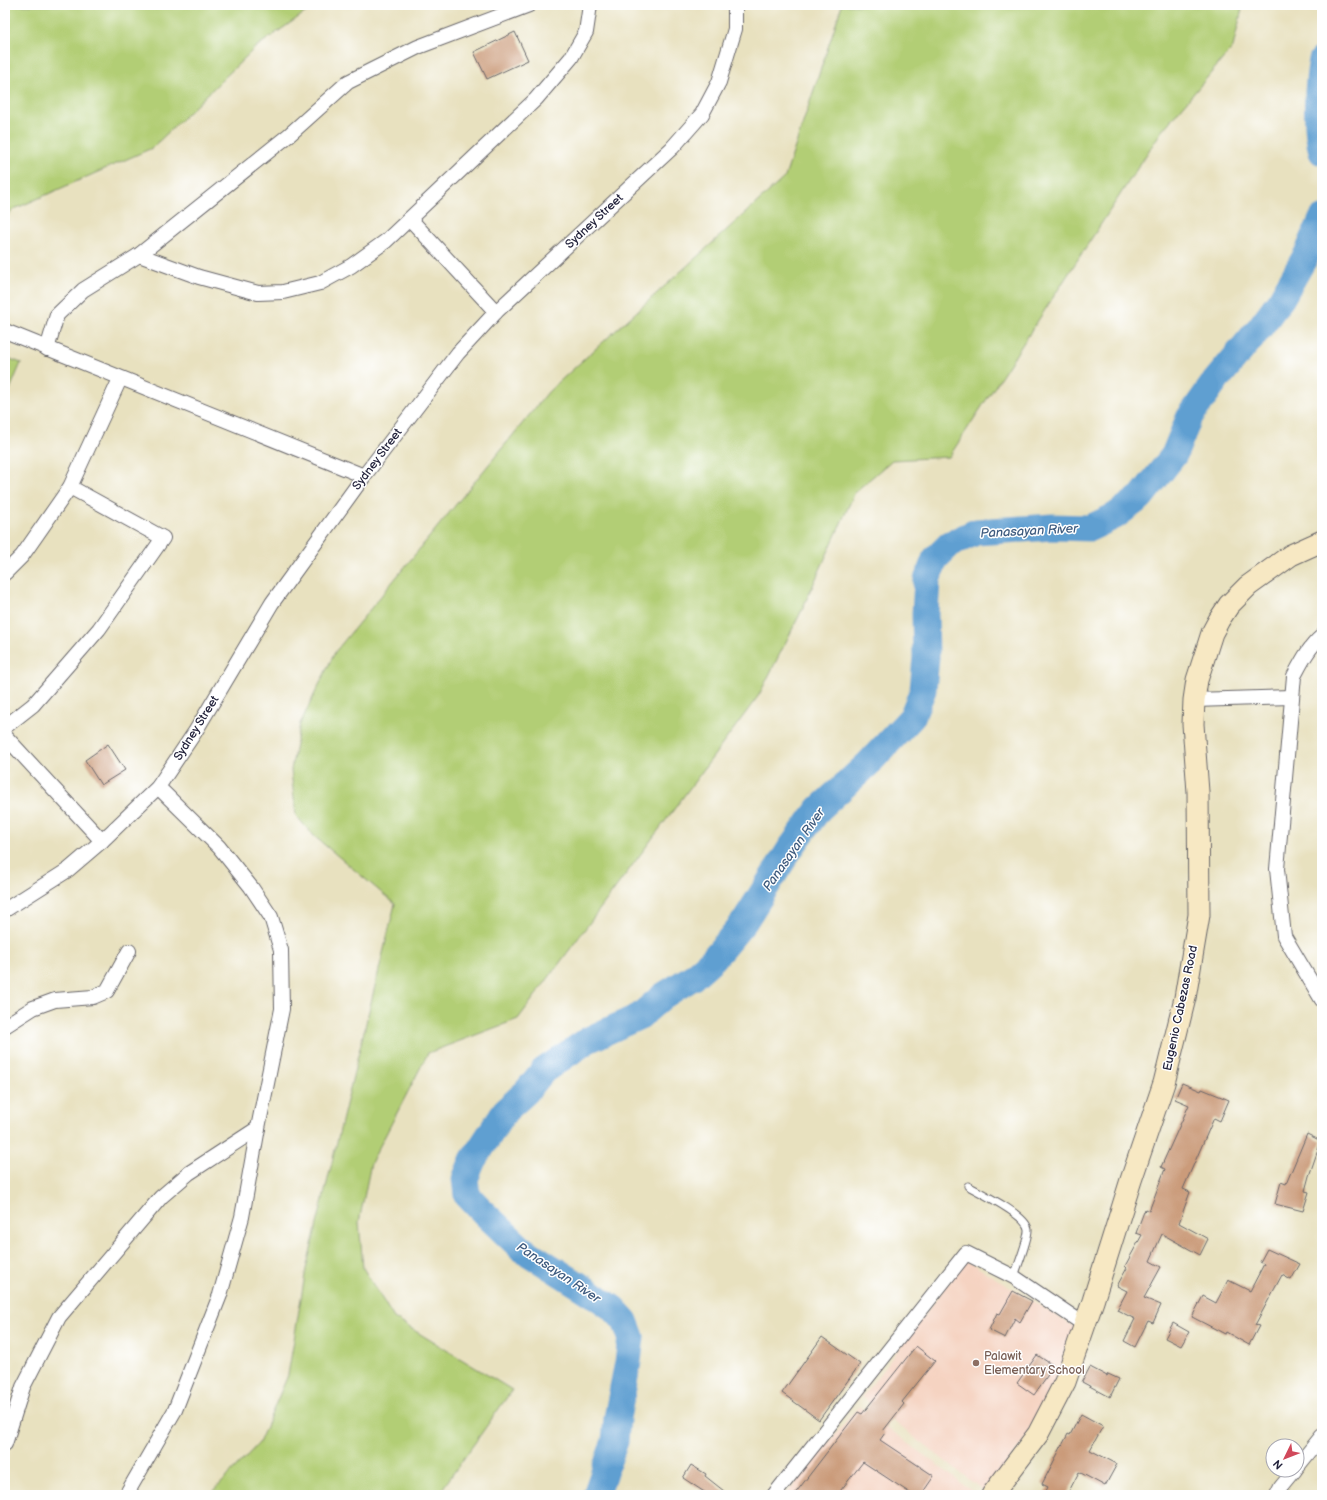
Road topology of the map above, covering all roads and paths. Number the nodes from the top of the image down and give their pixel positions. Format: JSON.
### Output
{"nodes":[{"id":1,"x":529,"y":5,"type":"edge"},
{"id":2,"x":590,"y":5,"type":"edge"},
{"id":3,"x":735,"y":5,"type":"edge"},
{"id":4,"x":410,"y":219,"type":"junction"},
{"id":5,"x":139,"y":255,"type":"junction"},
{"id":6,"x":496,"y":312,"type":"junction"},
{"id":7,"x":5,"y":331,"type":"edge"},
{"id":8,"x":47,"y":349,"type":"junction"},
{"id":9,"x":120,"y":379,"type":"junction"},
{"id":10,"x":364,"y":476,"type":"junction"},
{"id":11,"x":70,"y":487,"type":"junction"},
{"id":12,"x":1322,"y":541,"type":"edge"},
{"id":13,"x":5,"y":573,"type":"edge"},
{"id":14,"x":1322,"y":636,"type":"edge"},
{"id":15,"x":1292,"y":698,"type":"junction"},
{"id":16,"x":1194,"y":700,"type":"junction"},
{"id":17,"x":5,"y":727,"type":"edge"},
{"id":18,"x":5,"y":736,"type":"edge"},
{"id":19,"x":158,"y":787,"type":"junction"},
{"id":20,"x":102,"y":841,"type":"junction"},
{"id":21,"x":5,"y":910,"type":"edge"},
{"id":22,"x":129,"y":951,"type":"dead end"},
{"id":23,"x":1322,"y":1000,"type":"edge"},
{"id":24,"x":5,"y":1026,"type":"edge"},
{"id":25,"x":258,"y":1128,"type":"junction"},
{"id":26,"x":968,"y":1186,"type":"dead end"},
{"id":27,"x":1014,"y":1277,"type":"junction"},
{"id":28,"x":1085,"y":1325,"type":"junction"},
{"id":29,"x":1322,"y":1436,"type":"edge"},
{"id":30,"x":5,"y":1444,"type":"edge"},
{"id":31,"x":1305,"y":1457,"type":"edge"},
{"id":32,"x":1288,"y":1478,"type":"edge"},
{"id":33,"x":126,"y":1495,"type":"edge"},
{"id":34,"x":774,"y":1495,"type":"edge"},
{"id":35,"x":992,"y":1495,"type":"edge"},
{"id":36,"x":1278,"y":1495,"type":"edge"}],
"edges":[{"from":1,"to":5,"type":"street"},
{"from":2,"to":4,"type":"street"},
{"from":3,"to":6,"type":"street","name":"Sydney Street"},
{"from":4,"to":5,"type":"street"},
{"from":4,"to":6,"type":"street"},
{"from":5,"to":8,"type":"street"},
{"from":6,"to":10,"type":"street","name":"Sydney Street"},
{"from":7,"to":8,"type":"street"},
{"from":8,"to":9,"type":"street"},
{"from":9,"to":10,"type":"street"},
{"from":9,"to":11,"type":"street"},
{"from":10,"to":19,"type":"street","name":"Sydney Street"},
{"from":11,"to":13,"type":"street"},
{"from":11,"to":17,"type":"street"},
{"from":12,"to":16,"type":"street","name":"Eugenio Cabezas Road"},
{"from":14,"to":15,"type":"street"},
{"from":15,"to":16,"type":"street"},
{"from":15,"to":23,"type":"street"},
{"from":16,"to":28,"type":"street","name":"Eugenio Cabezas Road"},
{"from":18,"to":20,"type":"street"},
{"from":19,"to":20,"type":"street","name":"Sydney Street"},
{"from":19,"to":25,"type":"street"},
{"from":20,"to":21,"type":"street","name":"Sydney Street"},
{"from":22,"to":24,"type":"street"},
{"from":25,"to":30,"type":"street"},
{"from":25,"to":33,"type":"street"},
{"from":26,"to":27,"type":"lane"},
{"from":27,"to":28,"type":"street"},
{"from":27,"to":34,"type":"street"},
{"from":28,"to":35,"type":"street","name":"Eugenio Cabezas Road"},
{"from":29,"to":31,"type":"street"},
{"from":32,"to":36,"type":"street"}]}
